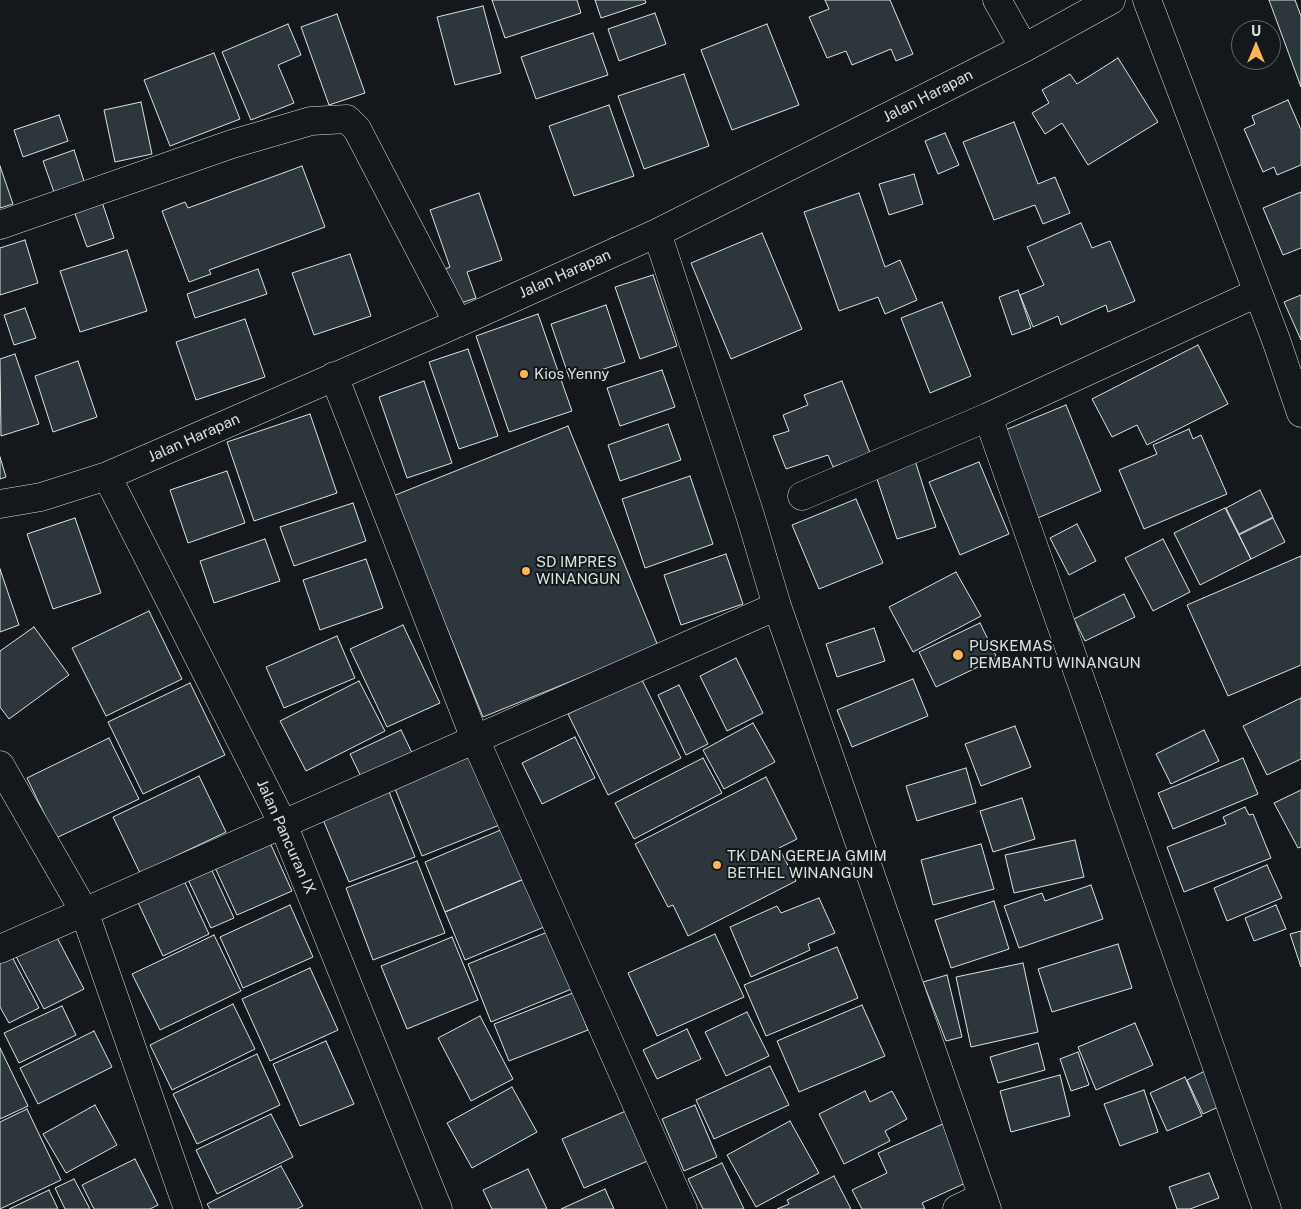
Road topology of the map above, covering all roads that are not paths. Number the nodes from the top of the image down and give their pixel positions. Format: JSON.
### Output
{"nodes":[{"id":1,"x":997,"y":0,"type":"edge"},
{"id":2,"x":1111,"y":0,"type":"edge"},
{"id":3,"x":1147,"y":0,"type":"edge"},
{"id":4,"x":1024,"y":48,"type":"junction"},
{"id":5,"x":0,"y":225,"type":"edge"},
{"id":6,"x":657,"y":233,"type":"junction"},
{"id":7,"x":1257,"y":293,"type":"junction"},
{"id":8,"x":458,"y":323,"type":"junction"},
{"id":9,"x":334,"y":376,"type":"junction"},
{"id":10,"x":1301,"y":413,"type":"edge"},
{"id":11,"x":988,"y":416,"type":"junction"},
{"id":12,"x":107,"y":476,"type":"junction"},
{"id":13,"x":802,"y":496,"type":"dead end"},
{"id":14,"x":0,"y":504,"type":"edge"},
{"id":15,"x":777,"y":606,"type":"junction"},
{"id":16,"x":475,"y":739,"type":"junction"},
{"id":17,"x":0,"y":765,"type":"edge"},
{"id":18,"x":283,"y":824,"type":"junction"},
{"id":19,"x":84,"y":911,"type":"junction"},
{"id":20,"x":0,"y":949,"type":"edge"},
{"id":21,"x":985,"y":1203,"type":"edge"},
{"id":22,"x":188,"y":1209,"type":"edge"},
{"id":23,"x":438,"y":1209,"type":"edge"},
{"id":24,"x":683,"y":1209,"type":"edge"},
{"id":25,"x":957,"y":1209,"type":"edge"},
{"id":26,"x":1267,"y":1209,"type":"edge"}],
"edges":[{"from":1,"to":4,"type":"street"},
{"from":2,"to":4,"type":"street","name":"Jalan Harapan"},
{"from":3,"to":7,"type":"street"},
{"from":4,"to":6,"type":"street","name":"Jalan Harapan"},
{"from":5,"to":8,"type":"street"},
{"from":6,"to":8,"type":"street","name":"Jalan Harapan"},
{"from":6,"to":15,"type":"street"},
{"from":7,"to":10,"type":"street"},
{"from":7,"to":11,"type":"street"},
{"from":8,"to":9,"type":"street","name":"Jalan Harapan"},
{"from":9,"to":12,"type":"street","name":"Jalan Harapan"},
{"from":9,"to":16,"type":"street"},
{"from":11,"to":13,"type":"street"},
{"from":11,"to":26,"type":"street"},
{"from":12,"to":14,"type":"street","name":"Jalan Harapan"},
{"from":12,"to":18,"type":"street","name":"Jalan Pancuran IX"},
{"from":15,"to":16,"type":"street"},
{"from":15,"to":21,"type":"street"},
{"from":16,"to":18,"type":"street"},
{"from":16,"to":24,"type":"street"},
{"from":17,"to":19,"type":"street"},
{"from":18,"to":19,"type":"street"},
{"from":18,"to":23,"type":"street","name":"Jalan Pancuran IX"},
{"from":19,"to":20,"type":"street"},
{"from":19,"to":22,"type":"street"},
{"from":21,"to":25,"type":"street"}]}
